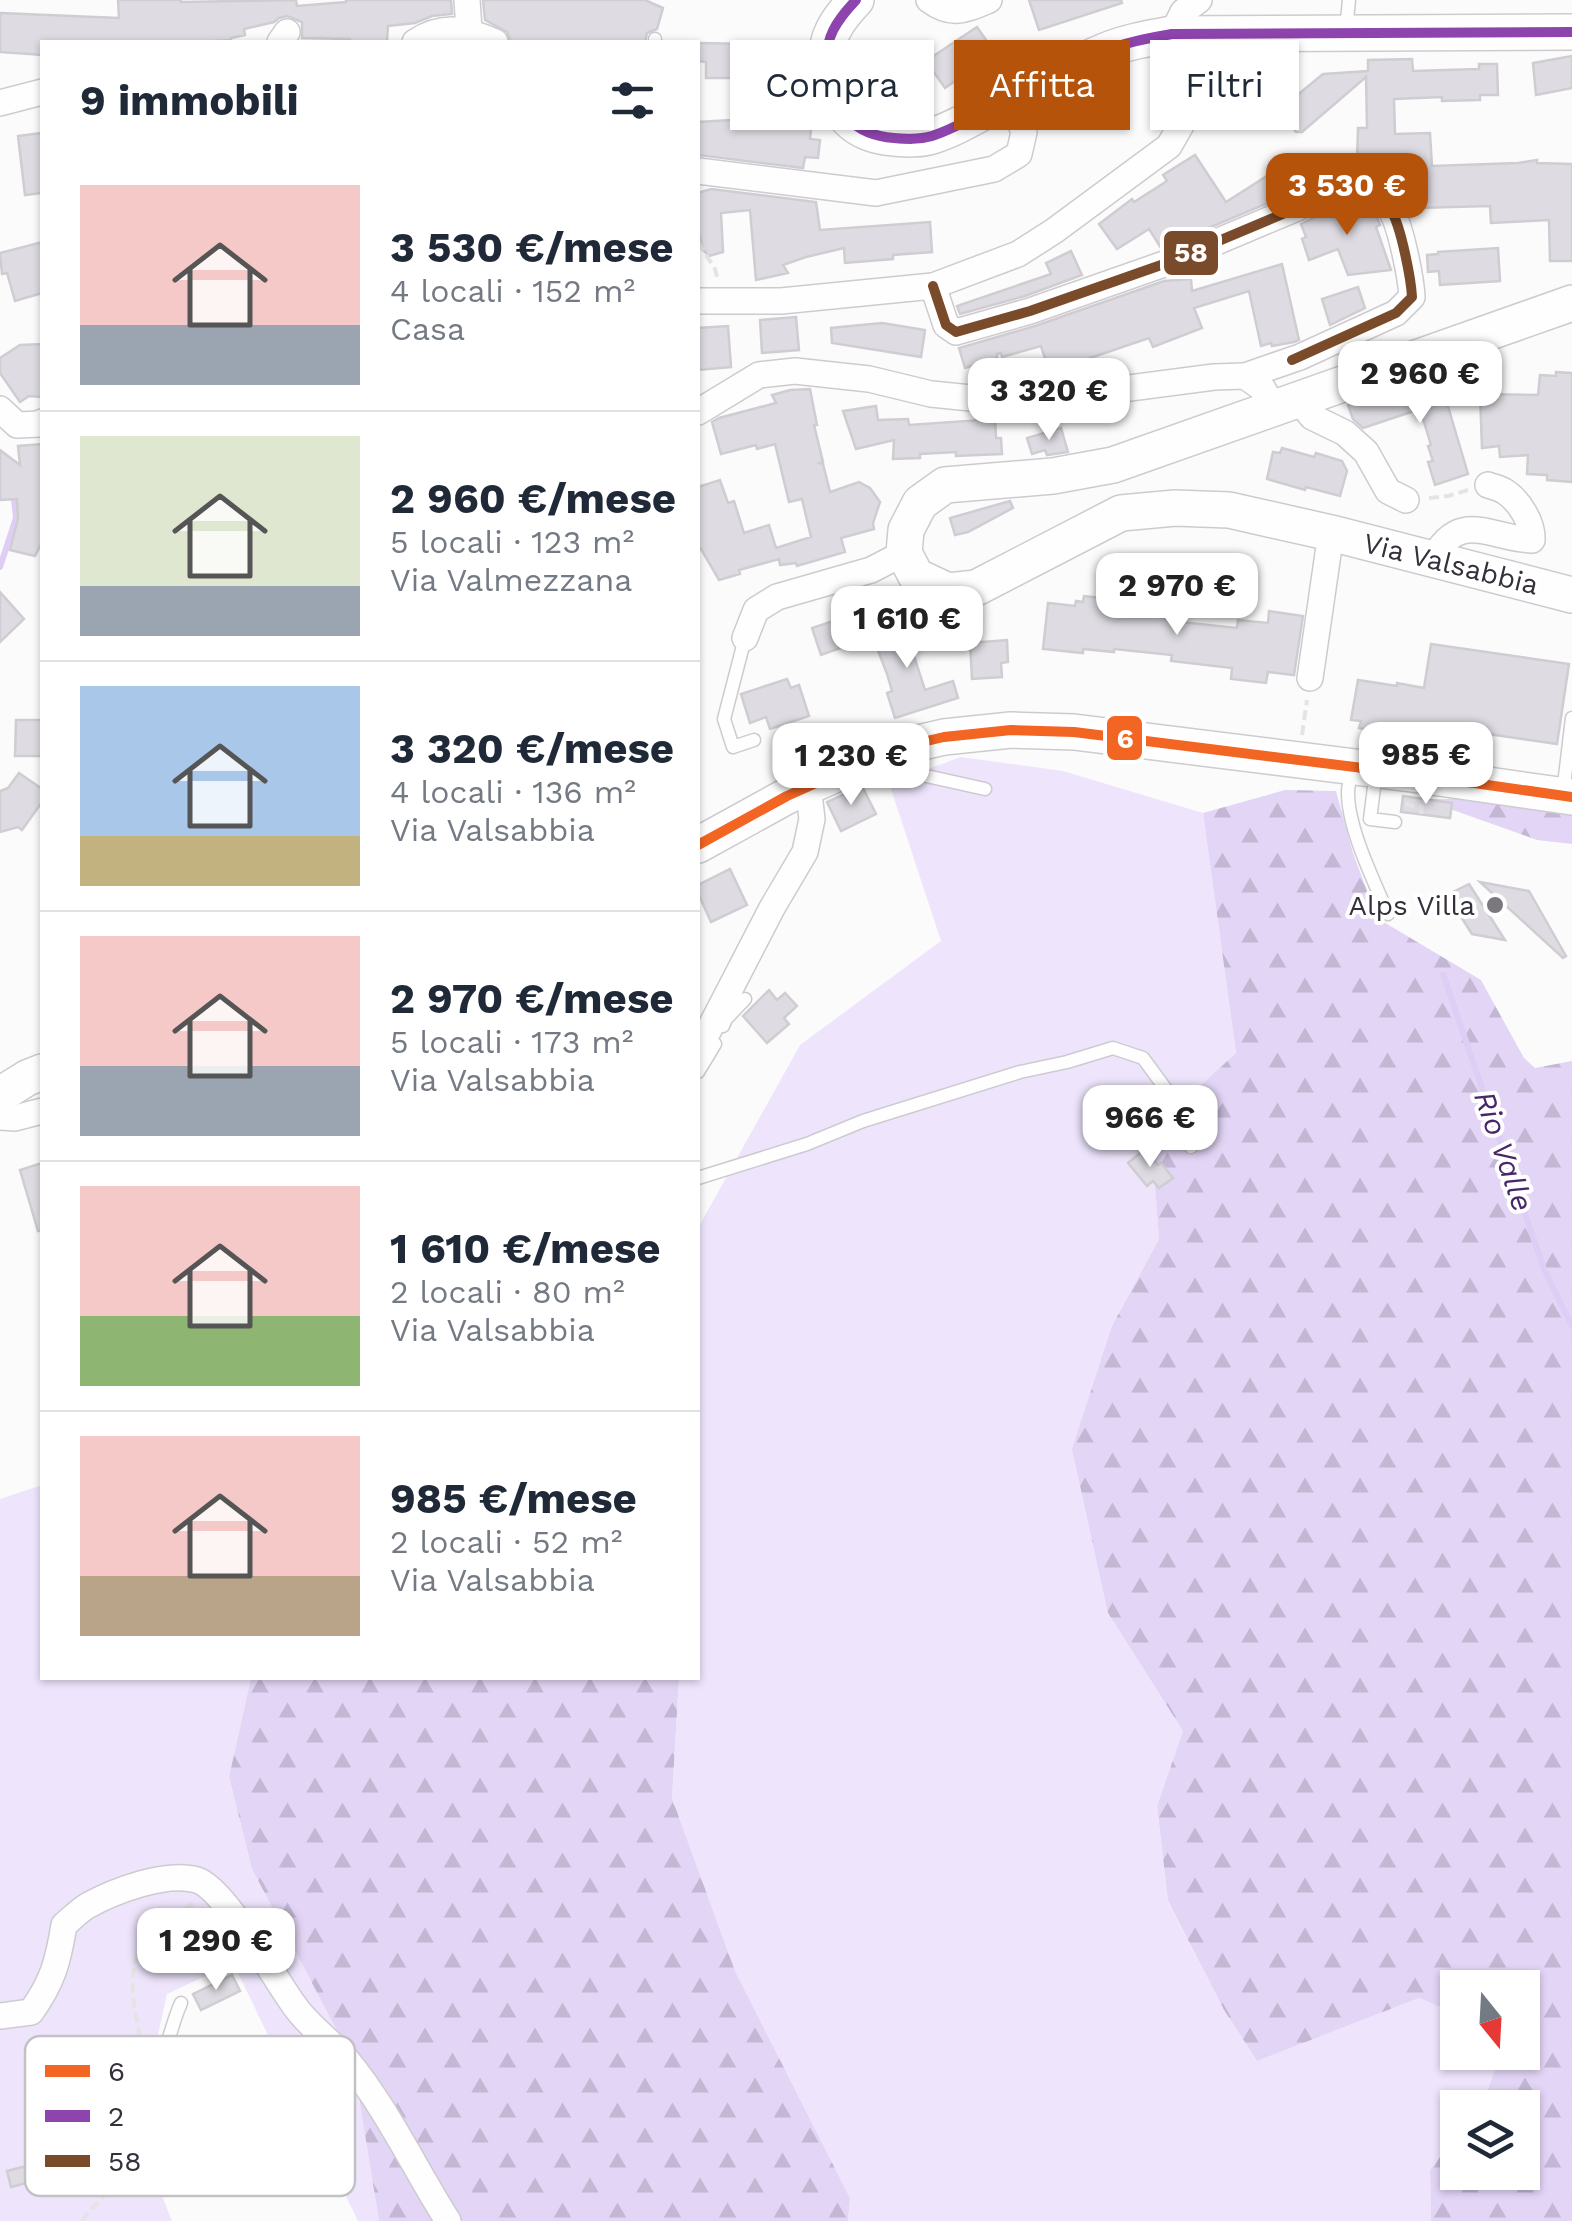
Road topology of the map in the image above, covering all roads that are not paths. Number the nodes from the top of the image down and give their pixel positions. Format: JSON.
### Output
{"nodes":[{"id":1,"x":467,"y":0,"type":"edge"},
{"id":2,"x":856,"y":0,"type":"edge"},
{"id":3,"x":929,"y":0,"type":"edge"},
{"id":4,"x":990,"y":0,"type":"edge"},
{"id":5,"x":1199,"y":0,"type":"edge"},
{"id":6,"x":1348,"y":17,"type":"edge"},
{"id":7,"x":469,"y":30,"type":"junction"},
{"id":8,"x":1572,"y":32,"type":"edge"},
{"id":9,"x":1172,"y":34,"type":"junction"},
{"id":10,"x":419,"y":40,"type":"edge"},
{"id":11,"x":491,"y":40,"type":"edge"},
{"id":12,"x":1130,"y":44,"type":"edge"},
{"id":13,"x":40,"y":93,"type":"edge"},
{"id":14,"x":0,"y":103,"type":"edge"},
{"id":15,"x":954,"y":127,"type":"edge"},
{"id":16,"x":1023,"y":130,"type":"edge"},
{"id":17,"x":700,"y":170,"type":"edge"},
{"id":18,"x":934,"y":286,"type":"junction"},
{"id":19,"x":710,"y":301,"type":"edge"},
{"id":20,"x":1572,"y":303,"type":"edge"},
{"id":21,"x":1245,"y":376,"type":"junction"},
{"id":22,"x":1289,"y":404,"type":"junction"},
{"id":23,"x":0,"y":409,"type":"edge"},
{"id":24,"x":700,"y":411,"type":"edge"},
{"id":25,"x":40,"y":424,"type":"edge"},
{"id":26,"x":1488,"y":485,"type":"road end"},
{"id":27,"x":1406,"y":500,"type":"road end"},
{"id":28,"x":1331,"y":533,"type":"junction"},
{"id":29,"x":904,"y":553,"type":"junction"},
{"id":30,"x":1432,"y":561,"type":"junction"},
{"id":31,"x":1572,"y":595,"type":"edge"},
{"id":32,"x":745,"y":638,"type":"joint"},
{"id":33,"x":1310,"y":678,"type":"road end"},
{"id":34,"x":1572,"y":718,"type":"edge"},
{"id":35,"x":754,"y":740,"type":"dead end"},
{"id":36,"x":866,"y":760,"type":"junction"},
{"id":37,"x":1364,"y":768,"type":"junction"},
{"id":38,"x":808,"y":786,"type":"junction"},
{"id":39,"x":985,"y":788,"type":"dead end"},
{"id":40,"x":1567,"y":796,"type":"edge"},
{"id":41,"x":1395,"y":822,"type":"dead end"},
{"id":42,"x":700,"y":844,"type":"edge"},
{"id":43,"x":1388,"y":914,"type":"dead end"},
{"id":44,"x":745,"y":998,"type":"dead end"},
{"id":45,"x":700,"y":1048,"type":"edge"},
{"id":46,"x":700,"y":1069,"type":"edge"},
{"id":47,"x":40,"y":1073,"type":"edge"},
{"id":48,"x":0,"y":1095,"type":"edge"},
{"id":49,"x":40,"y":1112,"type":"edge"},
{"id":50,"x":0,"y":1117,"type":"edge"},
{"id":51,"x":1191,"y":1147,"type":"dead end"},
{"id":52,"x":700,"y":1177,"type":"edge"},
{"id":53,"x":181,"y":2003,"type":"dead end"},
{"id":54,"x":0,"y":2016,"type":"edge"},
{"id":55,"x":171,"y":2036,"type":"edge"},
{"id":56,"x":323,"y":2036,"type":"edge"},
{"id":57,"x":355,"y":2072,"type":"edge"},
{"id":58,"x":448,"y":2221,"type":"edge"}],
"edges":[{"from":1,"to":7,"type":"street"},
{"from":2,"to":15,"type":"main road"},
{"from":3,"to":4,"type":"street"},
{"from":5,"to":9,"type":"street"},
{"from":6,"to":8,"type":"main road"},
{"from":6,"to":9,"type":"main road"},
{"from":7,"to":10,"type":"street"},
{"from":7,"to":11,"type":"street"},
{"from":9,"to":12,"type":"main road"},
{"from":9,"to":18,"type":"street"},
{"from":13,"to":14,"type":"street"},
{"from":16,"to":17,"type":"street"},
{"from":18,"to":19,"type":"street"},
{"from":18,"to":21,"type":"street"},
{"from":20,"to":22,"type":"main road"},
{"from":21,"to":22,"type":"street"},
{"from":21,"to":24,"type":"street"},
{"from":22,"to":27,"type":"street"},
{"from":22,"to":29,"type":"main road"},
{"from":23,"to":25,"type":"street"},
{"from":26,"to":30,"type":"street"},
{"from":28,"to":29,"type":"main road","name":"Via Valsabbia"},
{"from":28,"to":30,"type":"main road","name":"Via Valsabbia"},
{"from":28,"to":33,"type":"street","name":"Via Valsabbia"},
{"from":29,"to":32,"type":"street"},
{"from":30,"to":31,"type":"main road","name":"Via Valsabbia"},
{"from":32,"to":35,"type":"lane"},
{"from":34,"to":40,"type":"lane"},
{"from":36,"to":37,"type":"main road"},
{"from":36,"to":38,"type":"main road"},
{"from":36,"to":39,"type":"lane"},
{"from":37,"to":40,"type":"main road"},
{"from":37,"to":41,"type":"lane"},
{"from":37,"to":43,"type":"lane"},
{"from":38,"to":42,"type":"main road"},
{"from":38,"to":45,"type":"street"},
{"from":44,"to":46,"type":"lane"},
{"from":47,"to":48,"type":"main road"},
{"from":49,"to":50,"type":"street"},
{"from":51,"to":52,"type":"lane"},
{"from":53,"to":55,"type":"lane"},
{"from":54,"to":56,"type":"street"},
{"from":57,"to":58,"type":"street"}]}
